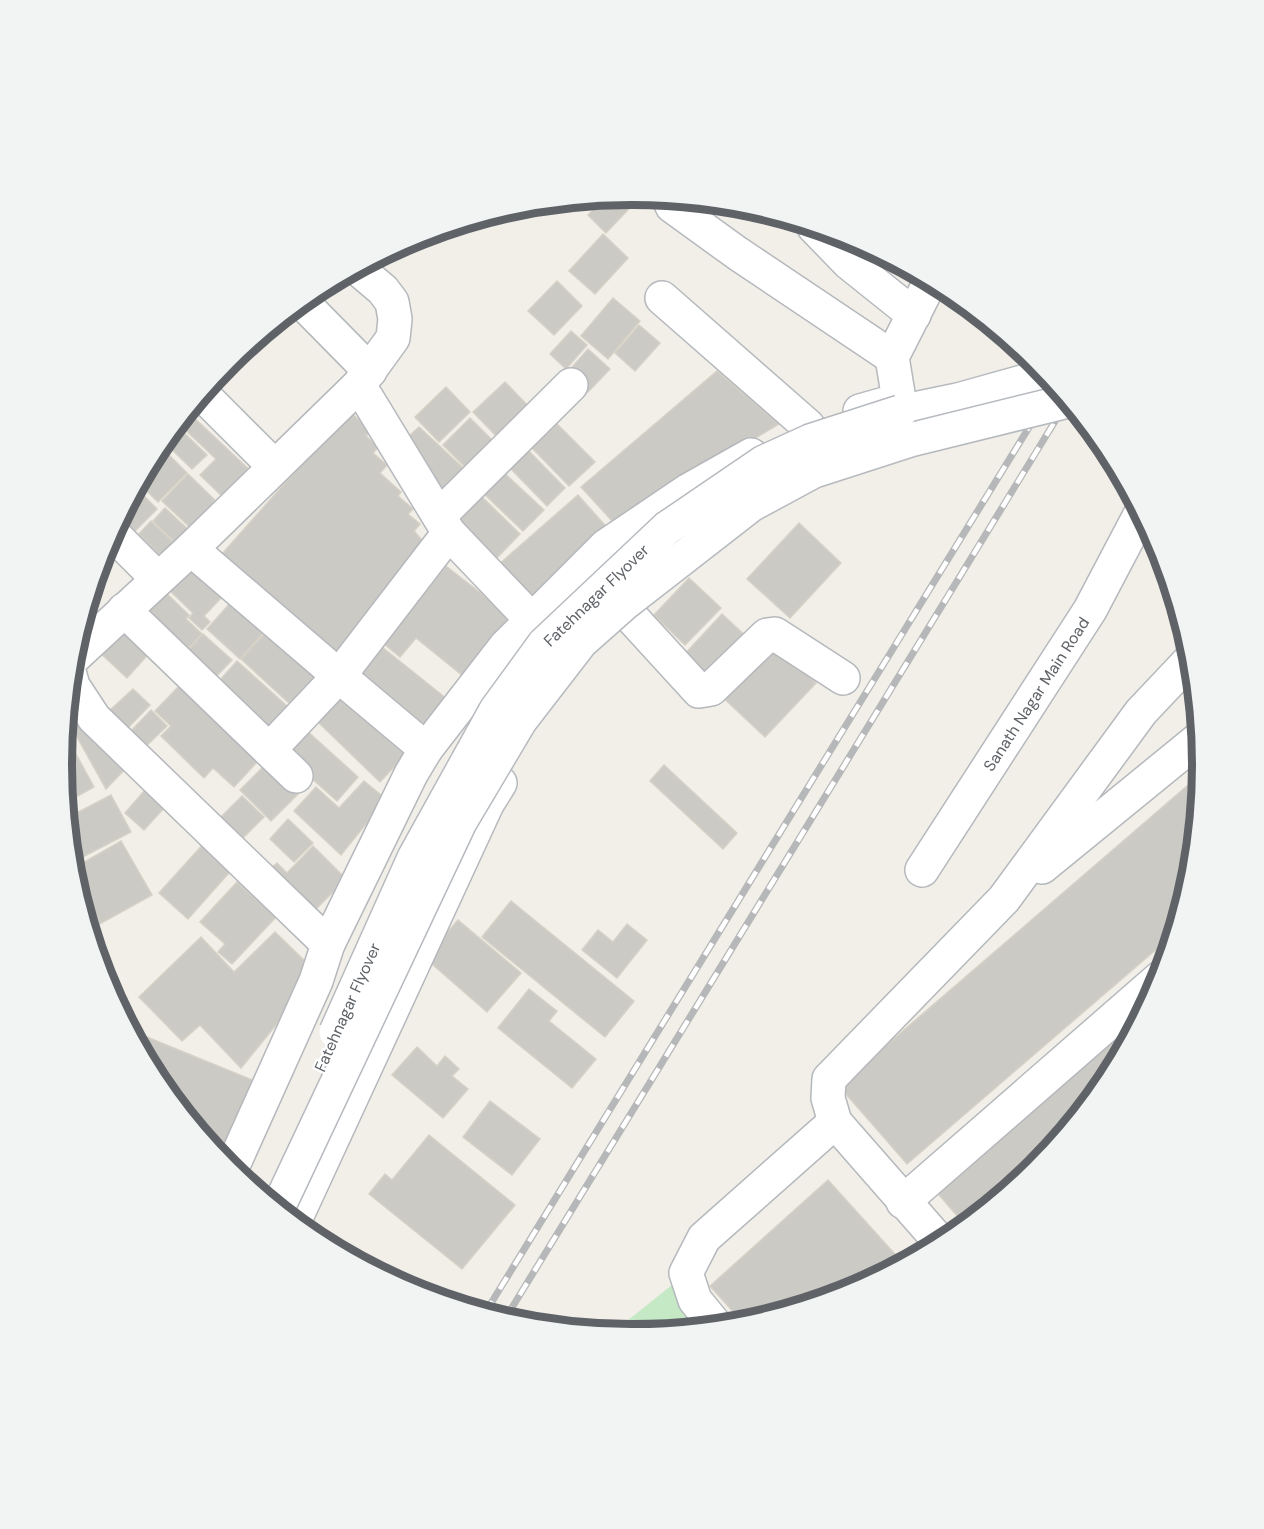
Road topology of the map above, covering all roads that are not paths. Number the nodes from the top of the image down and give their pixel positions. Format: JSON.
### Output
{"nodes":[{"id":1,"x":672,"y":206,"type":"edge"},
{"id":2,"x":826,"y":240,"type":"edge"},
{"id":3,"x":363,"y":274,"type":"edge"},
{"id":4,"x":927,"y":289,"type":"edge"},
{"id":5,"x":662,"y":298,"type":"dead end"},
{"id":6,"x":307,"y":309,"type":"edge"},
{"id":7,"x":914,"y":315,"type":"junction"},
{"id":8,"x":892,"y":357,"type":"junction"},
{"id":9,"x":365,"y":378,"type":"junction"},
{"id":10,"x":1036,"y":378,"type":"edge"},
{"id":11,"x":571,"y":385,"type":"dead end"},
{"id":12,"x":207,"y":399,"type":"edge"},
{"id":13,"x":1059,"y":403,"type":"edge"},
{"id":14,"x":808,"y":426,"type":"junction"},
{"id":15,"x":274,"y":466,"type":"junction"},
{"id":16,"x":1136,"y":522,"type":"edge"},
{"id":17,"x":444,"y":525,"type":"junction"},
{"id":18,"x":119,"y":540,"type":"edge"},
{"id":19,"x":191,"y":549,"type":"junction"},
{"id":20,"x":585,"y":566,"type":"junction"},
{"id":21,"x":158,"y":579,"type":"junction"},
{"id":22,"x":124,"y":610,"type":"junction"},
{"id":23,"x":531,"y":619,"type":"junction"},
{"id":24,"x":85,"y":647,"type":"edge"},
{"id":25,"x":496,"y":658,"type":"junction"},
{"id":26,"x":1183,"y":668,"type":"edge"},
{"id":27,"x":339,"y":676,"type":"junction"},
{"id":28,"x":843,"y":678,"type":"dead end"},
{"id":29,"x":77,"y":692,"type":"edge"},
{"id":30,"x":1191,"y":745,"type":"edge"},
{"id":31,"x":270,"y":749,"type":"junction"},
{"id":32,"x":426,"y":749,"type":"junction"},
{"id":33,"x":296,"y":776,"type":"dead end"},
{"id":34,"x":922,"y":870,"type":"dead end"},
{"id":35,"x":1004,"y":899,"type":"junction"},
{"id":36,"x":328,"y":944,"type":"junction"},
{"id":37,"x":1143,"y":993,"type":"edge"},
{"id":38,"x":835,"y":1122,"type":"junction"},
{"id":39,"x":236,"y":1160,"type":"edge"},
{"id":40,"x":263,"y":1186,"type":"edge"},
{"id":41,"x":281,"y":1201,"type":"edge"},
{"id":42,"x":903,"y":1202,"type":"junction"},
{"id":43,"x":298,"y":1214,"type":"edge"},
{"id":44,"x":934,"y":1235,"type":"edge"},
{"id":45,"x":711,"y":1319,"type":"edge"}],
"edges":[{"from":1,"to":8,"type":"street"},
{"from":2,"to":7,"type":"street"},
{"from":3,"to":9,"type":"street"},
{"from":4,"to":7,"type":"street"},
{"from":5,"to":14,"type":"street"},
{"from":6,"to":9,"type":"street"},
{"from":7,"to":8,"type":"street"},
{"from":8,"to":14,"type":"street"},
{"from":9,"to":15,"type":"street"},
{"from":9,"to":17,"type":"street"},
{"from":10,"to":40,"type":"street","name":"Fatehnagar Flyover","bridge":true},
{"from":11,"to":17,"type":"street"},
{"from":12,"to":15,"type":"street"},
{"from":13,"to":41,"type":"street","name":"Fatehnagar Flyover","bridge":true},
{"from":14,"to":20,"type":"street"},
{"from":15,"to":19,"type":"street"},
{"from":16,"to":34,"type":"street","name":"Sanath Nagar Main Road"},
{"from":17,"to":23,"type":"street"},
{"from":17,"to":27,"type":"street"},
{"from":18,"to":21,"type":"street"},
{"from":19,"to":21,"type":"street"},
{"from":19,"to":27,"type":"street"},
{"from":20,"to":23,"type":"street"},
{"from":20,"to":28,"type":"street"},
{"from":21,"to":22,"type":"street"},
{"from":22,"to":24,"type":"street"},
{"from":22,"to":31,"type":"street"},
{"from":23,"to":25,"type":"street"},
{"from":25,"to":32,"type":"street"},
{"from":25,"to":43,"type":"street"},
{"from":26,"to":35,"type":"street"},
{"from":27,"to":31,"type":"street"},
{"from":27,"to":32,"type":"street"},
{"from":29,"to":36,"type":"street"},
{"from":30,"to":35,"type":"street"},
{"from":31,"to":33,"type":"street"},
{"from":32,"to":36,"type":"street"},
{"from":35,"to":38,"type":"street"},
{"from":36,"to":39,"type":"street"},
{"from":37,"to":42,"type":"street"},
{"from":38,"to":42,"type":"street"},
{"from":38,"to":45,"type":"street"},
{"from":42,"to":44,"type":"street"}]}
